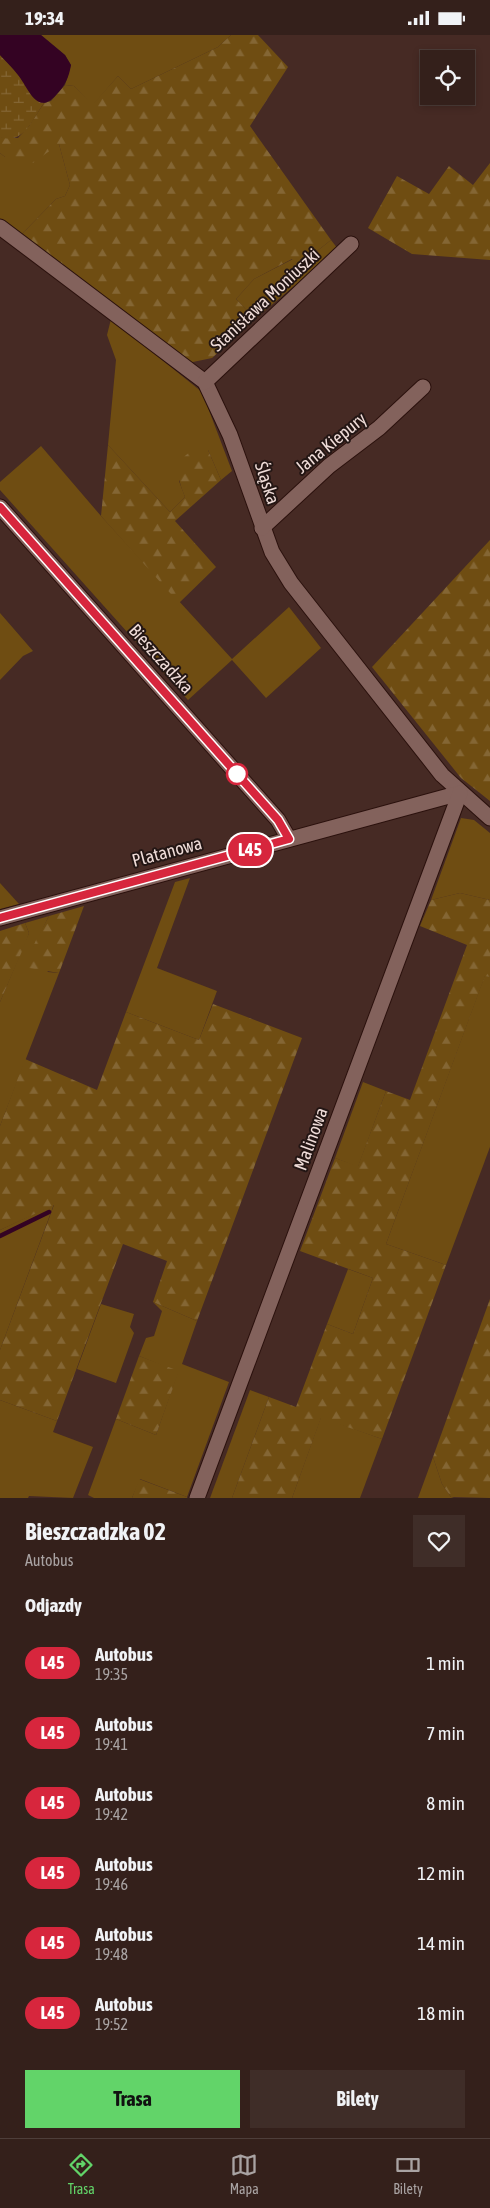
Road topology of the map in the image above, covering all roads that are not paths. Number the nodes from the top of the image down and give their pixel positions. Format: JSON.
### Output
{"nodes":[{"id":1,"x":0,"y":227,"type":"edge"},
{"id":2,"x":351,"y":244,"type":"dead end"},
{"id":3,"x":205,"y":382,"type":"junction"},
{"id":4,"x":423,"y":387,"type":"dead end"},
{"id":5,"x":0,"y":507,"type":"edge"},
{"id":6,"x":262,"y":528,"type":"junction"},
{"id":7,"x":460,"y":793,"type":"junction"},
{"id":8,"x":490,"y":818,"type":"edge"},
{"id":9,"x":289,"y":839,"type":"junction"},
{"id":10,"x":0,"y":918,"type":"edge"},
{"id":11,"x":197,"y":1498,"type":"edge"}],
"edges":[{"from":1,"to":3,"type":"street","name":"Śląska"},
{"from":2,"to":3,"type":"street","name":"Stanisława Moniuszki"},
{"from":3,"to":6,"type":"street","name":"Śląska"},
{"from":4,"to":6,"type":"street","name":"Jana Kiepury"},
{"from":5,"to":9,"type":"street","name":"Bieszczadzka"},
{"from":6,"to":7,"type":"street","name":"Śląska"},
{"from":7,"to":8,"type":"street","name":"Śląska"},
{"from":7,"to":9,"type":"street","name":"Platanowa"},
{"from":7,"to":11,"type":"street","name":"Malinowa"},
{"from":9,"to":10,"type":"street","name":"Platanowa"}]}
